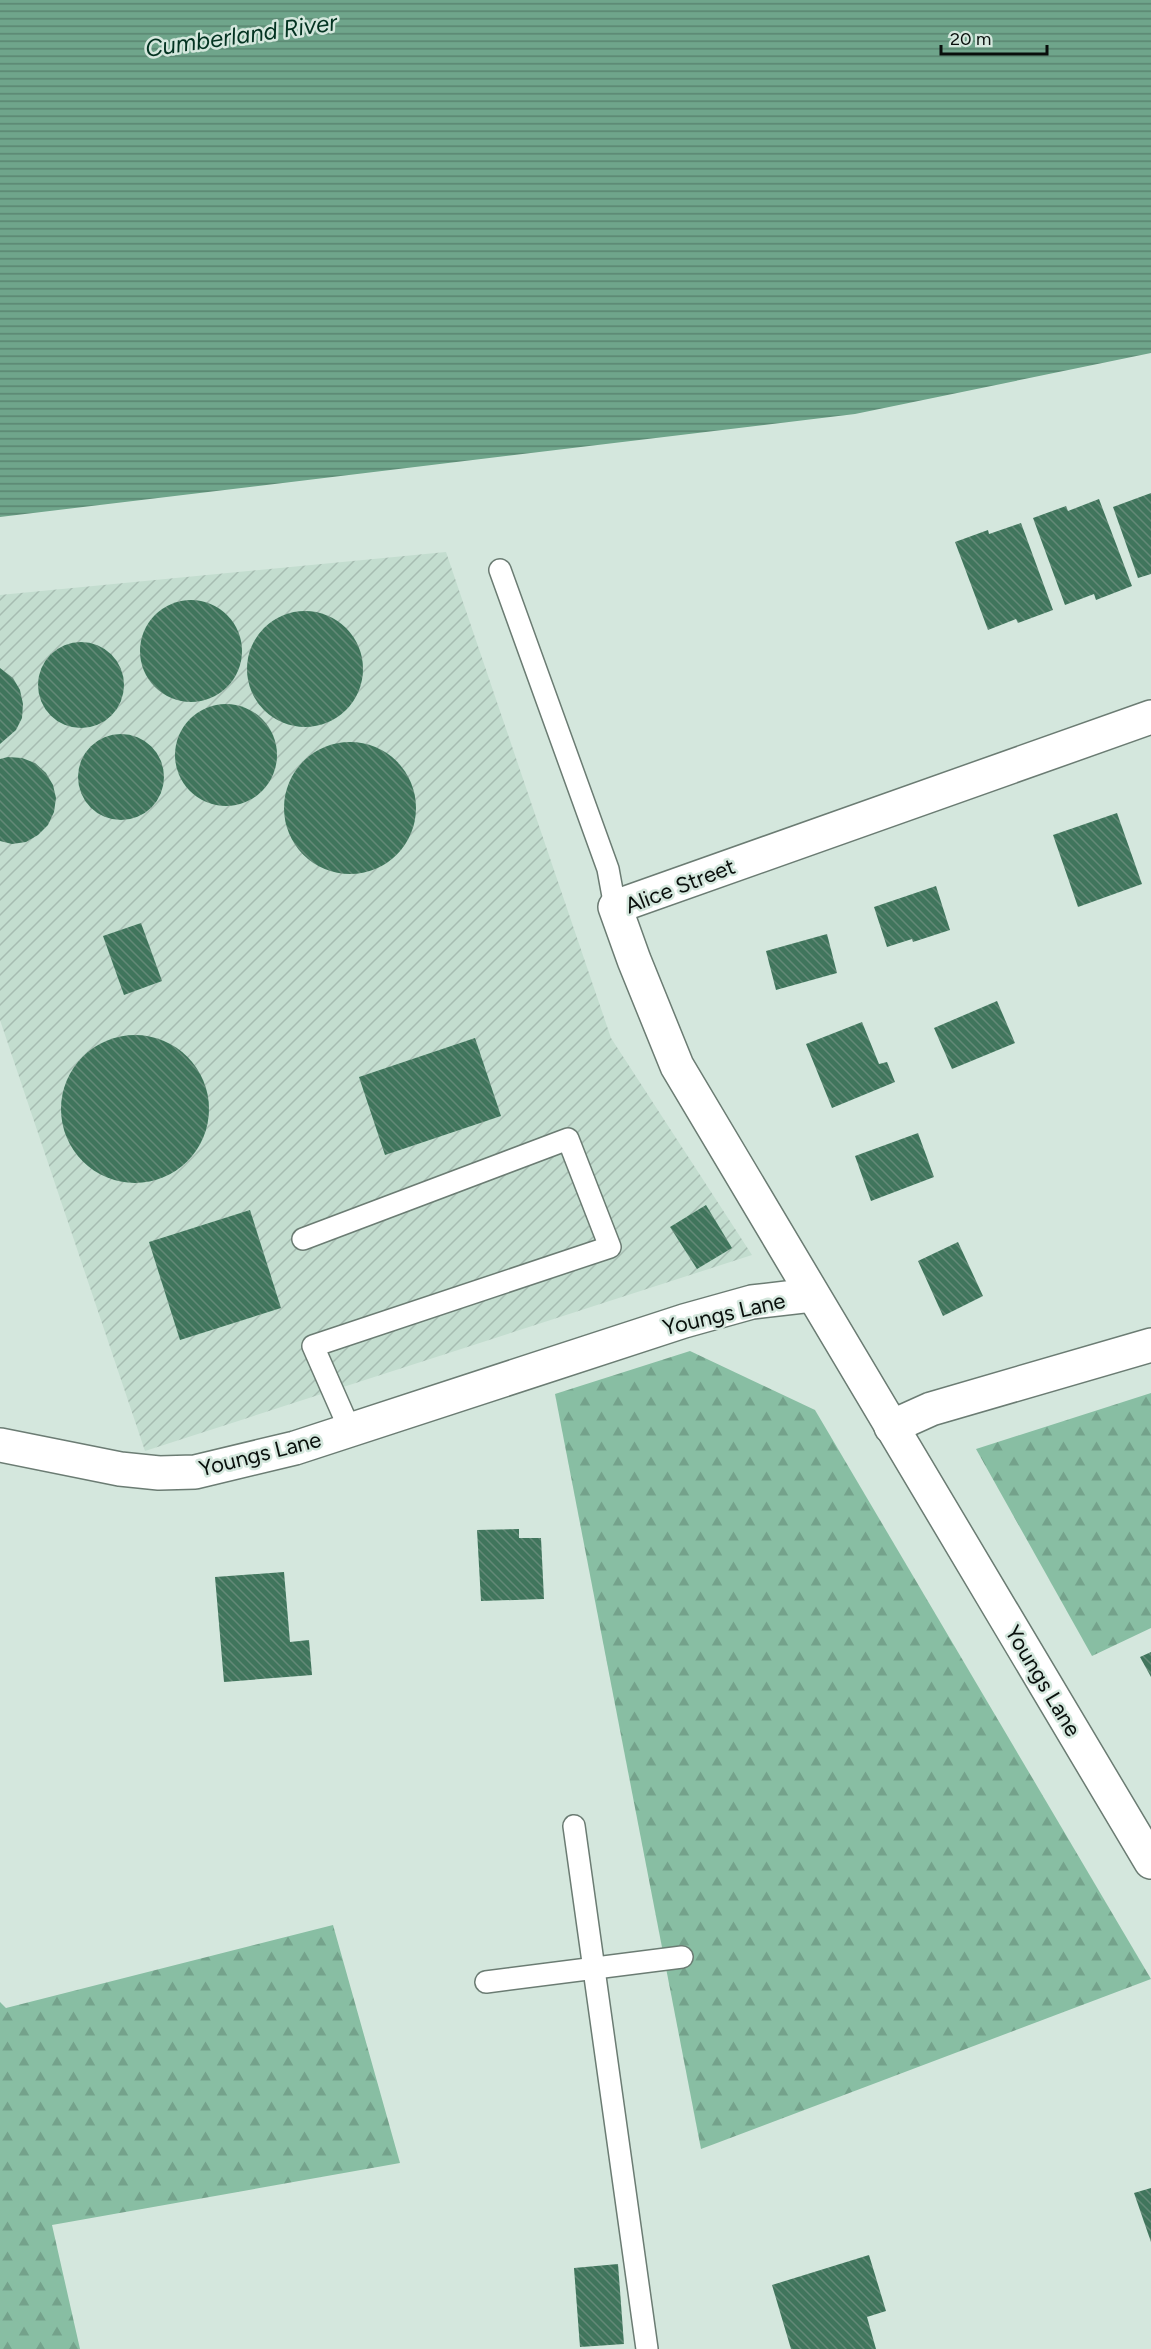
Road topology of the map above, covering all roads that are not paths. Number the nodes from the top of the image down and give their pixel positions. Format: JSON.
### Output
{"nodes":[{"id":1,"x":500,"y":570,"type":"dead end"},
{"id":2,"x":1151,"y":717,"type":"edge"},
{"id":3,"x":615,"y":907,"type":"junction"},
{"id":4,"x":303,"y":1239,"type":"dead end"},
{"id":5,"x":812,"y":1295,"type":"junction"},
{"id":6,"x":1151,"y":1345,"type":"edge"},
{"id":7,"x":891,"y":1427,"type":"junction"},
{"id":8,"x":350,"y":1430,"type":"junction"},
{"id":9,"x":0,"y":1445,"type":"edge"},
{"id":10,"x":574,"y":1826,"type":"dead end"},
{"id":11,"x":1151,"y":1862,"type":"edge"},
{"id":12,"x":682,"y":1957,"type":"dead end"},
{"id":13,"x":594,"y":1969,"type":"junction"},
{"id":14,"x":486,"y":1982,"type":"dead end"},
{"id":15,"x":647,"y":2349,"type":"edge"}],
"edges":[{"from":1,"to":3,"type":"lane"},
{"from":2,"to":3,"type":"street","name":"Alice Street"},
{"from":3,"to":5,"type":"street","name":"Alice Street"},
{"from":4,"to":8,"type":"lane"},
{"from":5,"to":7,"type":"street","name":"Youngs Lane"},
{"from":5,"to":8,"type":"street","name":"Youngs Lane"},
{"from":6,"to":7,"type":"street"},
{"from":7,"to":11,"type":"street","name":"Youngs Lane"},
{"from":8,"to":9,"type":"street","name":"Youngs Lane"},
{"from":10,"to":13,"type":"lane"},
{"from":12,"to":13,"type":"lane"},
{"from":13,"to":14,"type":"lane"},
{"from":13,"to":15,"type":"lane"}]}
